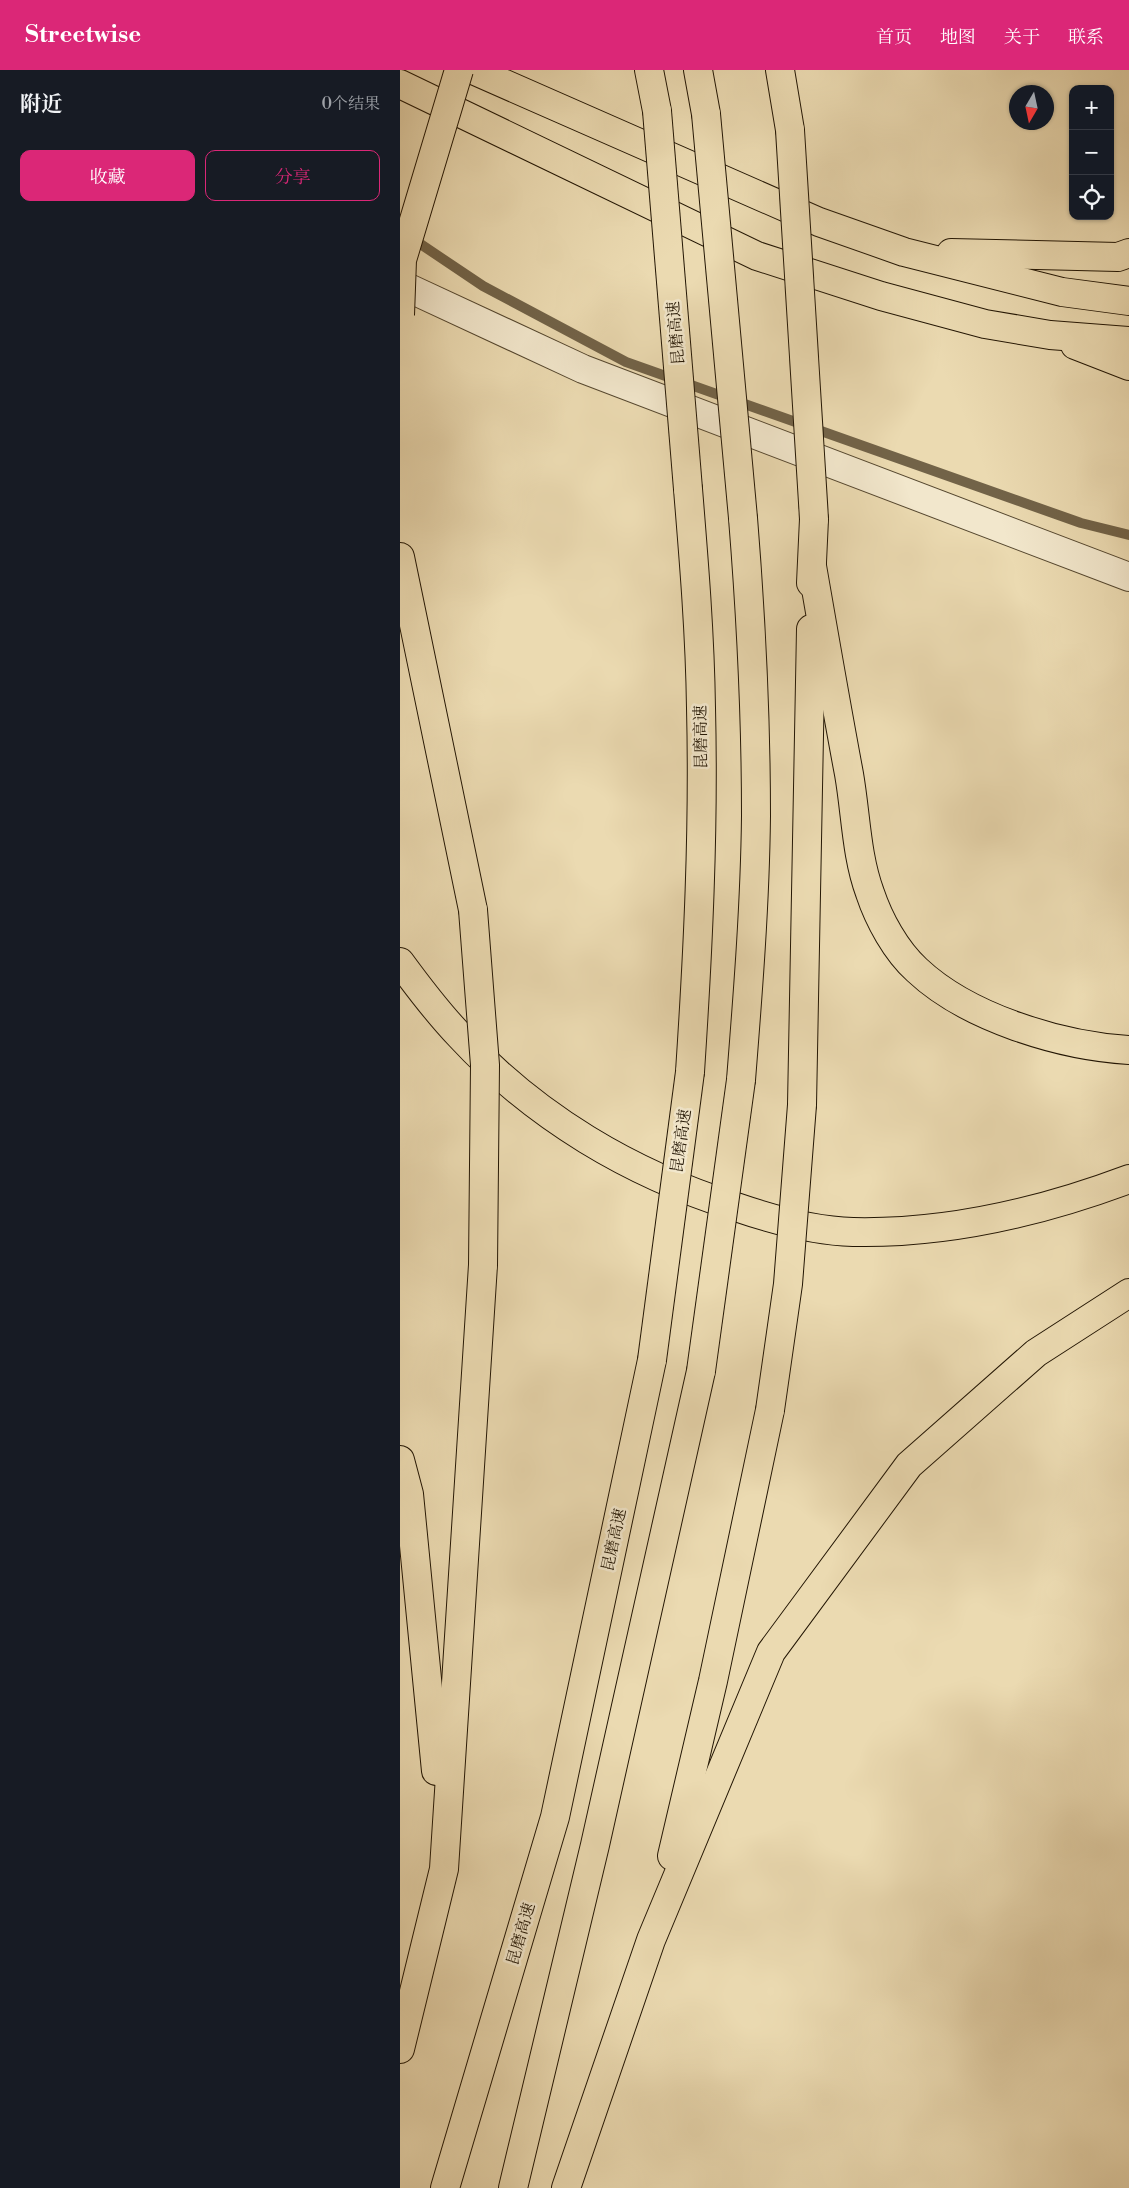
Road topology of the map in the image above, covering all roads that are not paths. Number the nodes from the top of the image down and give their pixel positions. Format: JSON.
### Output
{"nodes":[{"id":1,"x":459,"y":70,"type":"edge"},
{"id":2,"x":473,"y":70,"type":"edge"},
{"id":3,"x":649,"y":70,"type":"edge"},
{"id":4,"x":698,"y":70,"type":"edge"},
{"id":5,"x":780,"y":70,"type":"edge"},
{"id":6,"x":400,"y":84,"type":"edge"},
{"id":7,"x":904,"y":252,"type":"junction"},
{"id":8,"x":1129,"y":253,"type":"edge"},
{"id":9,"x":400,"y":284,"type":"edge"},
{"id":10,"x":1129,"y":301,"type":"edge"},
{"id":11,"x":400,"y":315,"type":"edge"},
{"id":12,"x":1050,"y":336,"type":"junction"},
{"id":13,"x":1129,"y":341,"type":"edge"},
{"id":14,"x":1129,"y":366,"type":"edge"},
{"id":15,"x":400,"y":557,"type":"edge"},
{"id":16,"x":812,"y":566,"type":"junction"},
{"id":17,"x":1129,"y":577,"type":"edge"},
{"id":18,"x":400,"y":962,"type":"edge"},
{"id":19,"x":1129,"y":1050,"type":"edge"},
{"id":20,"x":1129,"y":1179,"type":"edge"},
{"id":21,"x":1129,"y":1294,"type":"edge"},
{"id":22,"x":400,"y":1460,"type":"edge"},
{"id":23,"x":444,"y":1869,"type":"junction"},
{"id":24,"x":651,"y":1940,"type":"junction"},
{"id":25,"x":400,"y":2049,"type":"edge"},
{"id":26,"x":445,"y":2188,"type":"edge"},
{"id":27,"x":513,"y":2188,"type":"edge"},
{"id":28,"x":566,"y":2188,"type":"edge"}],
"edges":[{"from":1,"to":11,"type":"highway","bridge":true},
{"from":2,"to":7,"type":"highway"},
{"from":3,"to":26,"type":"highway","name":"昆磨高速","bridge":true},
{"from":4,"to":27,"type":"highway","bridge":true},
{"from":5,"to":16,"type":"highway","bridge":true},
{"from":6,"to":12,"type":"highway"},
{"from":7,"to":8,"type":"highway"},
{"from":7,"to":10,"type":"highway"},
{"from":9,"to":17,"type":"street"},
{"from":12,"to":13,"type":"highway"},
{"from":12,"to":14,"type":"highway"},
{"from":15,"to":23,"type":"highway","bridge":true},
{"from":16,"to":19,"type":"highway"},
{"from":16,"to":24,"type":"highway","bridge":true},
{"from":18,"to":20,"type":"highway"},
{"from":21,"to":24,"type":"highway"},
{"from":22,"to":23,"type":"highway"},
{"from":23,"to":25,"type":"highway"},
{"from":24,"to":28,"type":"highway"}]}
